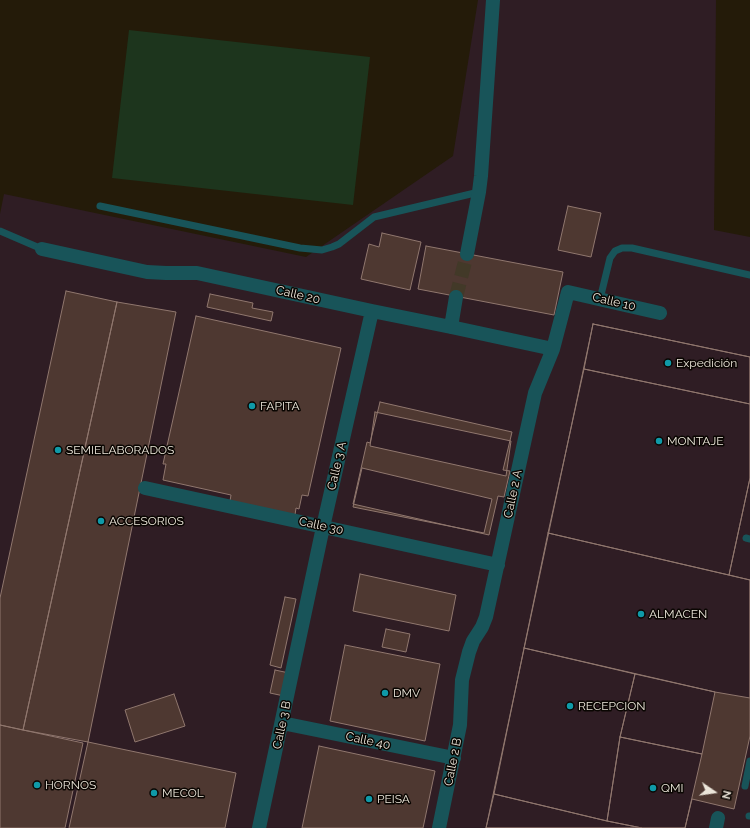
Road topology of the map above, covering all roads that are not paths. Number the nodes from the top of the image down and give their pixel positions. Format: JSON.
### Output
{"nodes":[{"id":1,"x":493,"y":0,"type":"edge"},
{"id":2,"x":479,"y":192,"type":"junction"},
{"id":3,"x":100,"y":206,"type":"dead end"},
{"id":4,"x":0,"y":231,"type":"edge"},
{"id":5,"x":42,"y":249,"type":"joint"},
{"id":6,"x":467,"y":254,"type":"tunnel mouth"},
{"id":7,"x":750,"y":275,"type":"edge"},
{"id":8,"x":568,"y":292,"type":"joint"},
{"id":9,"x":456,"y":297,"type":"tunnel mouth"},
{"id":10,"x":600,"y":299,"type":"junction"},
{"id":11,"x":372,"y":312,"type":"junction"},
{"id":12,"x":660,"y":313,"type":"dead end"},
{"id":13,"x":450,"y":327,"type":"junction"},
{"id":14,"x":553,"y":349,"type":"junction"},
{"id":15,"x":145,"y":488,"type":"dead end"},
{"id":16,"x":323,"y":527,"type":"junction"},
{"id":17,"x":498,"y":564,"type":"junction"},
{"id":18,"x":303,"y":622,"type":"joint"},
{"id":19,"x":461,"y":696,"type":"joint"},
{"id":20,"x":282,"y":723,"type":"junction"},
{"id":21,"x":454,"y":758,"type":"junction"},
{"id":22,"x":750,"y":761,"type":"edge"},
{"id":23,"x":745,"y":786,"type":"dead end"},
{"id":24,"x":259,"y":828,"type":"edge"},
{"id":25,"x":439,"y":828,"type":"edge"}],
"edges":[{"from":1,"to":2,"type":"street"},
{"from":2,"to":3,"type":"lane"},
{"from":2,"to":6,"type":"street"},
{"from":4,"to":5,"type":"lane"},
{"from":5,"to":11,"type":"street","name":"Calle 20"},
{"from":7,"to":10,"type":"lane"},
{"from":8,"to":10,"type":"street","name":"Calle 10"},
{"from":8,"to":14,"type":"street","name":"Calle 2 A"},
{"from":9,"to":13,"type":"street"},
{"from":10,"to":12,"type":"street","name":"Calle 10"},
{"from":11,"to":13,"type":"street","name":"Calle 20"},
{"from":11,"to":16,"type":"street","name":"Calle 3 A"},
{"from":13,"to":14,"type":"street","name":"Calle 20"},
{"from":14,"to":17,"type":"street","name":"Calle 2 A"},
{"from":15,"to":16,"type":"street","name":"Calle 30"},
{"from":16,"to":17,"type":"street","name":"Calle 30"},
{"from":16,"to":18,"type":"street","name":"Calle 3 A"},
{"from":17,"to":19,"type":"street","name":"Calle 2 A"},
{"from":18,"to":20,"type":"street","name":"Calle 3 B"},
{"from":19,"to":21,"type":"street","name":"Calle 2 B"},
{"from":20,"to":21,"type":"street","name":"Calle 40"},
{"from":20,"to":24,"type":"street","name":"Calle 3 B"},
{"from":21,"to":25,"type":"street","name":"Calle 2 B"},
{"from":22,"to":23,"type":"lane"}]}
